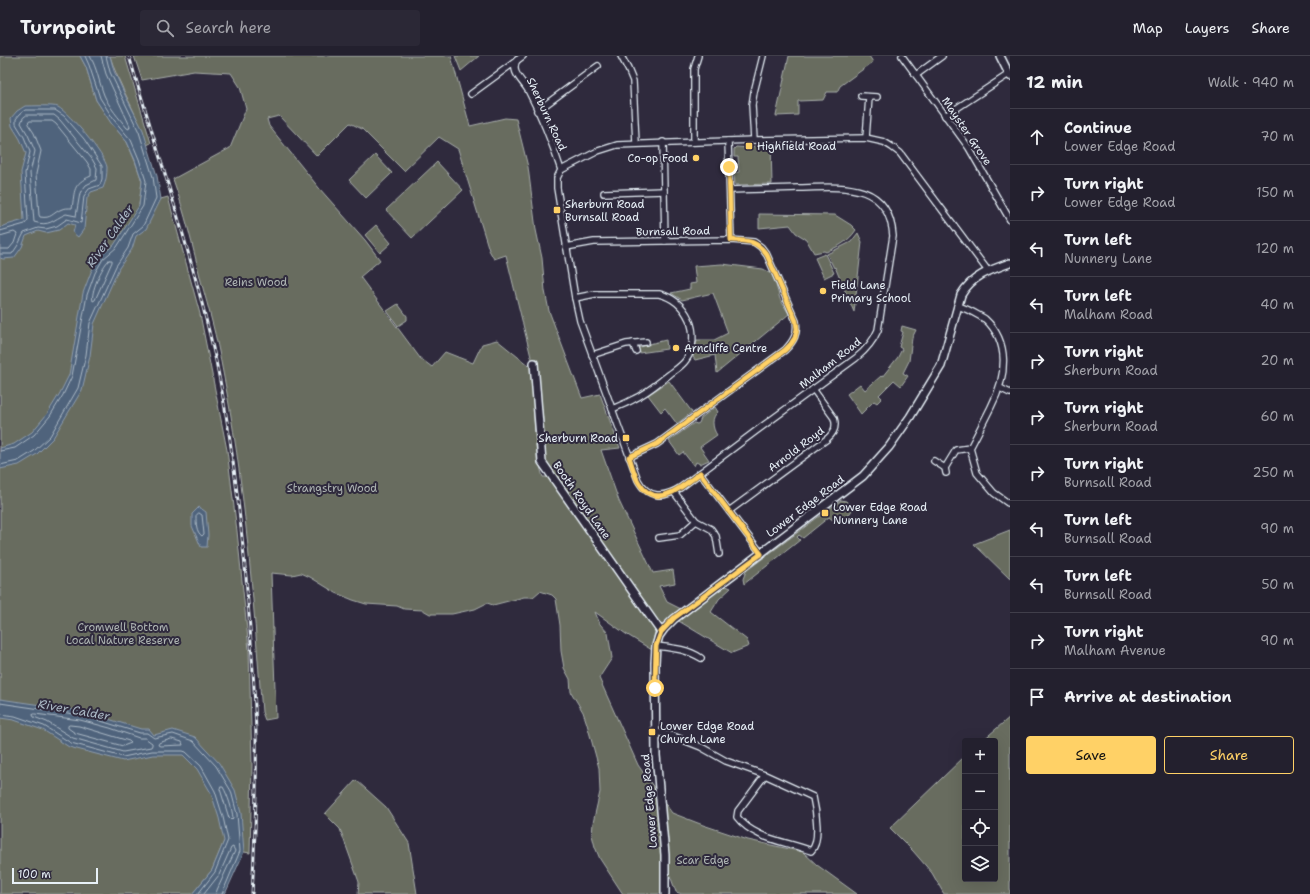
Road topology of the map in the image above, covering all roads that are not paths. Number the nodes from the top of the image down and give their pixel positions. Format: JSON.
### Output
{"nodes":[{"id":1,"x":523,"y":56,"type":"edge"},
{"id":2,"x":621,"y":56,"type":"edge"},
{"id":3,"x":698,"y":56,"type":"edge"},
{"id":4,"x":763,"y":56,"type":"edge"},
{"id":5,"x":902,"y":56,"type":"edge"},
{"id":6,"x":942,"y":56,"type":"edge"},
{"id":7,"x":1000,"y":56,"type":"edge"},
{"id":8,"x":517,"y":60,"type":"junction"},
{"id":9,"x":598,"y":66,"type":"dead end"},
{"id":10,"x":916,"y":75,"type":"junction"},
{"id":11,"x":1010,"y":75,"type":"edge"},
{"id":12,"x":471,"y":94,"type":"dead end"},
{"id":13,"x":861,"y":96,"type":"dead end"},
{"id":14,"x":869,"y":97,"type":"junction"},
{"id":15,"x":877,"y":98,"type":"dead end"},
{"id":16,"x":537,"y":111,"type":"junction"},
{"id":17,"x":945,"y":116,"type":"junction"},
{"id":18,"x":866,"y":138,"type":"junction"},
{"id":19,"x":754,"y":140,"type":"junction"},
{"id":20,"x":728,"y":141,"type":"junction"},
{"id":21,"x":663,"y":142,"type":"junction"},
{"id":22,"x":694,"y":142,"type":"junction"},
{"id":23,"x":636,"y":144,"type":"junction"},
{"id":24,"x":561,"y":170,"type":"junction"},
{"id":25,"x":730,"y":190,"type":"junction"},
{"id":26,"x":664,"y":191,"type":"junction"},
{"id":27,"x":604,"y":193,"type":"dead end"},
{"id":28,"x":1010,"y":220,"type":"edge"},
{"id":29,"x":731,"y":240,"type":"junction"},
{"id":30,"x":665,"y":241,"type":"junction"},
{"id":31,"x":566,"y":247,"type":"junction"},
{"id":32,"x":1010,"y":263,"type":"edge"},
{"id":33,"x":988,"y":271,"type":"junction"},
{"id":34,"x":575,"y":298,"type":"junction"},
{"id":35,"x":957,"y":306,"type":"junction"},
{"id":36,"x":646,"y":342,"type":"dead end"},
{"id":37,"x":633,"y":343,"type":"junction"},
{"id":38,"x":636,"y":351,"type":"dead end"},
{"id":39,"x":592,"y":355,"type":"junction"},
{"id":40,"x":534,"y":363,"type":"dead end"},
{"id":41,"x":1000,"y":388,"type":"junction"},
{"id":42,"x":813,"y":389,"type":"junction"},
{"id":43,"x":1010,"y":393,"type":"edge"},
{"id":44,"x":612,"y":409,"type":"junction"},
{"id":45,"x":970,"y":448,"type":"junction"},
{"id":46,"x":629,"y":457,"type":"junction"},
{"id":47,"x":934,"y":461,"type":"dead end"},
{"id":48,"x":700,"y":473,"type":"junction"},
{"id":49,"x":674,"y":492,"type":"junction"},
{"id":50,"x":1010,"y":502,"type":"edge"},
{"id":51,"x":729,"y":511,"type":"junction"},
{"id":52,"x":696,"y":522,"type":"junction"},
{"id":53,"x":660,"y":538,"type":"dead end"},
{"id":54,"x":719,"y":554,"type":"dead end"},
{"id":55,"x":761,"y":554,"type":"junction"},
{"id":56,"x":661,"y":632,"type":"junction"},
{"id":57,"x":656,"y":646,"type":"junction"},
{"id":58,"x":701,"y":658,"type":"dead end"},
{"id":59,"x":656,"y":732,"type":"junction"},
{"id":60,"x":765,"y":775,"type":"junction"},
{"id":61,"x":665,"y":894,"type":"edge"}],
"edges":[{"from":1,"to":8,"type":"street"},
{"from":2,"to":23,"type":"street"},
{"from":3,"to":22,"type":"street"},
{"from":4,"to":19,"type":"street"},
{"from":5,"to":10,"type":"street","name":"Mayster Grove"},
{"from":6,"to":10,"type":"street"},
{"from":7,"to":11,"type":"street"},
{"from":8,"to":12,"type":"street"},
{"from":8,"to":16,"type":"street","name":"Sherburn Road"},
{"from":9,"to":16,"type":"street"},
{"from":10,"to":17,"type":"street","name":"Mayster Grove"},
{"from":11,"to":17,"type":"street"},
{"from":13,"to":14,"type":"street"},
{"from":14,"to":15,"type":"street"},
{"from":14,"to":18,"type":"street"},
{"from":16,"to":24,"type":"street","name":"Sherburn Road"},
{"from":17,"to":28,"type":"street","name":"Mayster Grove"},
{"from":18,"to":19,"type":"street"},
{"from":18,"to":33,"type":"street"},
{"from":19,"to":20,"type":"street"},
{"from":20,"to":22,"type":"street"},
{"from":20,"to":25,"type":"street"},
{"from":21,"to":22,"type":"street"},
{"from":21,"to":23,"type":"street"},
{"from":21,"to":26,"type":"street"},
{"from":23,"to":24,"type":"street"},
{"from":24,"to":31,"type":"street","name":"Sherburn Road"},
{"from":25,"to":29,"type":"street"},
{"from":25,"to":42,"type":"street","name":"Malham Road"},
{"from":26,"to":27,"type":"street"},
{"from":26,"to":30,"type":"street"},
{"from":29,"to":30,"type":"street","name":"Burnsall Road"},
{"from":29,"to":46,"type":"street","name":"Burnsall Road"},
{"from":30,"to":31,"type":"street","name":"Burnsall Road"},
{"from":31,"to":34,"type":"street","name":"Sherburn Road"},
{"from":32,"to":33,"type":"street","name":"Lower Edge Road"},
{"from":33,"to":35,"type":"street","name":"Lower Edge Road"},
{"from":34,"to":39,"type":"street","name":"Sherburn Road"},
{"from":34,"to":44,"type":"street"},
{"from":35,"to":41,"type":"street"},
{"from":35,"to":55,"type":"street","name":"Lower Edge Road"},
{"from":36,"to":37,"type":"street"},
{"from":37,"to":38,"type":"street"},
{"from":37,"to":39,"type":"street"},
{"from":39,"to":44,"type":"street","name":"Sherburn Road"},
{"from":40,"to":56,"type":"street","name":"Booth Royd Lane"},
{"from":41,"to":43,"type":"street"},
{"from":41,"to":45,"type":"street"},
{"from":42,"to":48,"type":"street","name":"Malham Road"},
{"from":42,"to":51,"type":"street","name":"Arnold Royd"},
{"from":44,"to":46,"type":"street","name":"Sherburn Road"},
{"from":45,"to":47,"type":"street"},
{"from":45,"to":50,"type":"street"},
{"from":46,"to":49,"type":"street","name":"Sherburn Road"},
{"from":48,"to":49,"type":"street","name":"Malham Road"},
{"from":48,"to":51,"type":"street"},
{"from":49,"to":52,"type":"street"},
{"from":51,"to":55,"type":"street"},
{"from":52,"to":53,"type":"street"},
{"from":52,"to":54,"type":"street"},
{"from":55,"to":56,"type":"street","name":"Lower Edge Road"},
{"from":56,"to":57,"type":"street","name":"Lower Edge Road"},
{"from":57,"to":58,"type":"street"},
{"from":57,"to":59,"type":"street","name":"Lower Edge Road"},
{"from":59,"to":60,"type":"street"},
{"from":59,"to":61,"type":"street","name":"Lower Edge Road"},
{"from":60,"to":60,"type":"street"}]}
